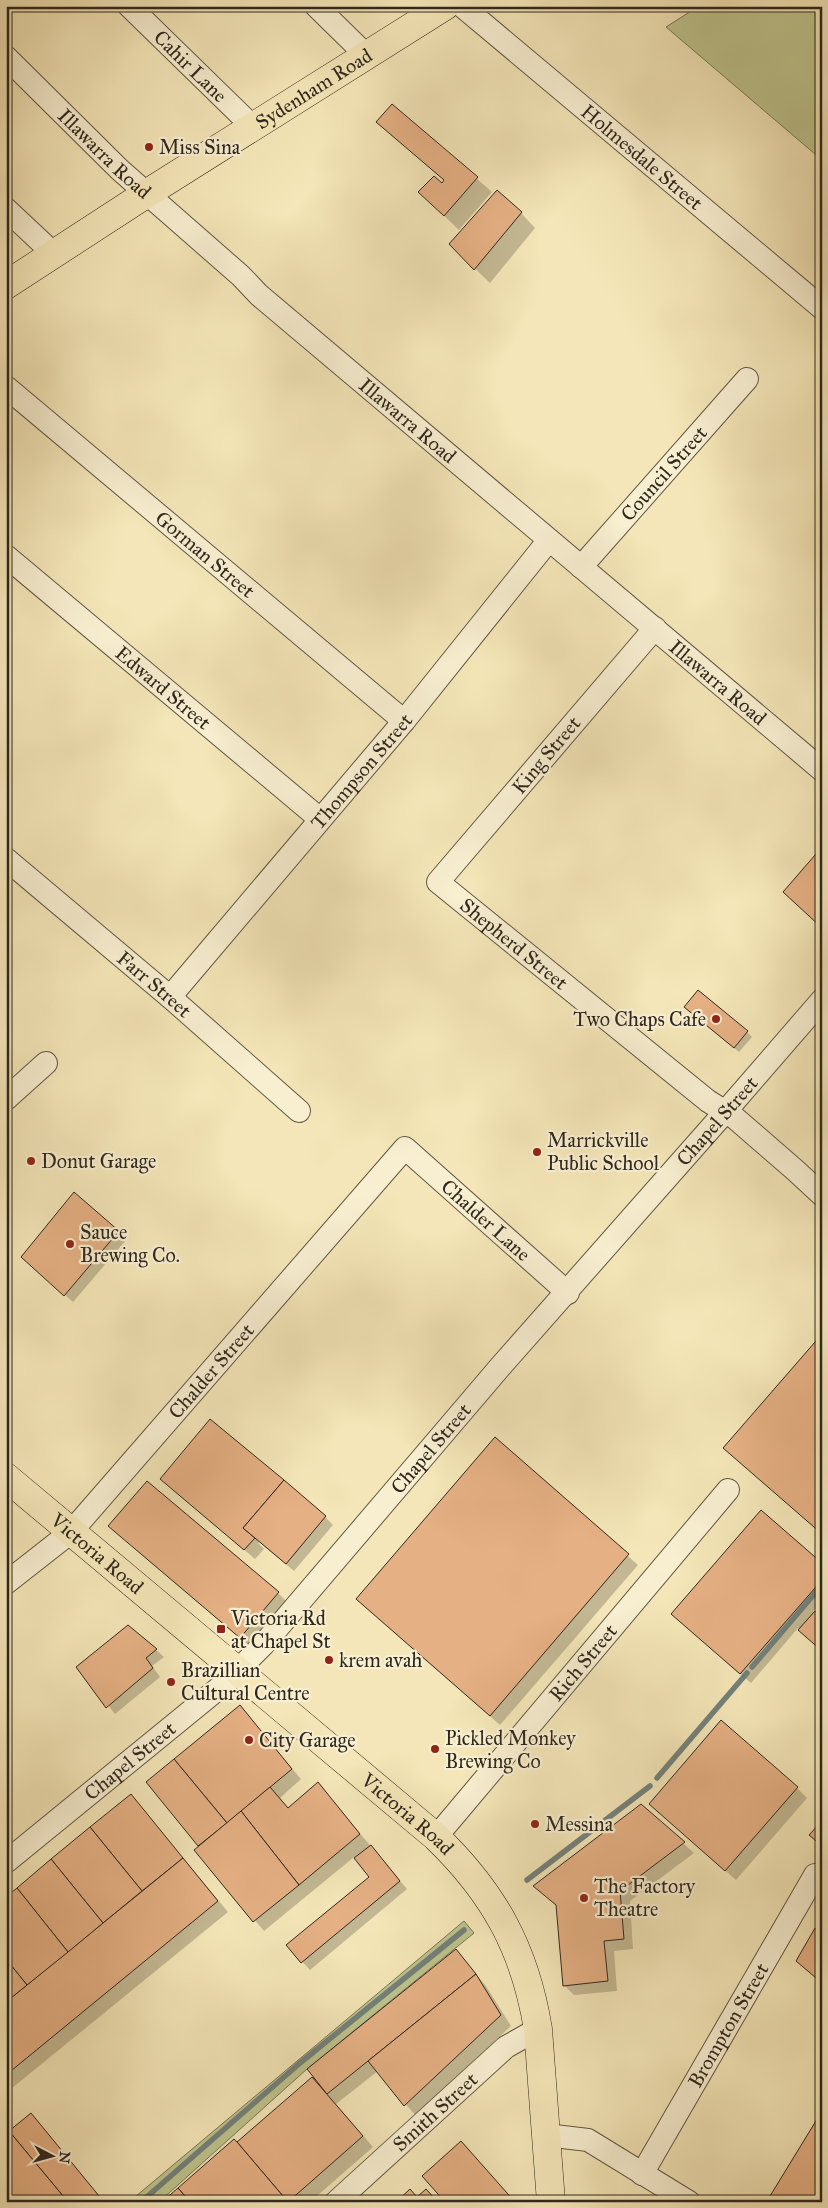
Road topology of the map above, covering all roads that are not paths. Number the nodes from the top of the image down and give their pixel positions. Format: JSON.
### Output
{"nodes":[{"id":1,"x":129,"y":6,"type":"edge"},
{"id":2,"x":316,"y":6,"type":"edge"},
{"id":3,"x":446,"y":6,"type":"edge"},
{"id":4,"x":462,"y":6,"type":"edge"},
{"id":5,"x":367,"y":56,"type":"junction"},
{"id":6,"x":6,"y":57,"type":"edge"},
{"id":7,"x":253,"y":128,"type":"junction"},
{"id":8,"x":146,"y":194,"type":"junction"},
{"id":9,"x":6,"y":210,"type":"edge"},
{"id":10,"x":54,"y":254,"type":"junction"},
{"id":11,"x":6,"y":285,"type":"edge"},
{"id":12,"x":822,"y":308,"type":"edge"},
{"id":13,"x":747,"y":379,"type":"dead end"},
{"id":14,"x":6,"y":387,"type":"edge"},
{"id":15,"x":549,"y":540,"type":"junction"},
{"id":16,"x":6,"y":556,"type":"edge"},
{"id":17,"x":581,"y":567,"type":"junction"},
{"id":18,"x":654,"y":628,"type":"junction"},
{"id":19,"x":404,"y":721,"type":"junction"},
{"id":20,"x":822,"y":770,"type":"edge"},
{"id":21,"x":320,"y":820,"type":"junction"},
{"id":22,"x":6,"y":859,"type":"edge"},
{"id":23,"x":438,"y":882,"type":"joint"},
{"id":24,"x":170,"y":997,"type":"junction"},
{"id":25,"x":822,"y":1000,"type":"edge"},
{"id":26,"x":46,"y":1063,"type":"dead end"},
{"id":27,"x":6,"y":1099,"type":"edge"},
{"id":28,"x":299,"y":1111,"type":"dead end"},
{"id":29,"x":726,"y":1112,"type":"junction"},
{"id":30,"x":405,"y":1148,"type":"joint"},
{"id":31,"x":822,"y":1195,"type":"edge"},
{"id":32,"x":568,"y":1293,"type":"junction"},
{"id":33,"x":6,"y":1477,"type":"edge"},
{"id":34,"x":728,"y":1490,"type":"dead end"},
{"id":35,"x":71,"y":1532,"type":"junction"},
{"id":36,"x":6,"y":1583,"type":"edge"},
{"id":37,"x":237,"y":1671,"type":"junction"},
{"id":38,"x":436,"y":1837,"type":"junction"},
{"id":39,"x":6,"y":1862,"type":"edge"},
{"id":40,"x":816,"y":1875,"type":"dead end"},
{"id":41,"x":538,"y":2030,"type":"junction"},
{"id":42,"x":546,"y":2135,"type":"junction"},
{"id":43,"x":642,"y":2174,"type":"junction"},
{"id":44,"x":336,"y":2202,"type":"edge"},
{"id":45,"x":552,"y":2202,"type":"edge"},
{"id":46,"x":689,"y":2202,"type":"edge"}],
"edges":[{"from":1,"to":7,"type":"street","name":"Cahir Lane"},
{"from":2,"to":5,"type":"street"},
{"from":3,"to":5,"type":"main road","name":"Sydenham Road"},
{"from":4,"to":12,"type":"street","name":"Holmesdale Street"},
{"from":5,"to":7,"type":"main road","name":"Sydenham Road"},
{"from":6,"to":8,"type":"street","name":"Illawarra Road"},
{"from":7,"to":8,"type":"main road","name":"Sydenham Road"},
{"from":8,"to":10,"type":"main road","name":"Sydenham Road"},
{"from":8,"to":15,"type":"street","name":"Illawarra Road"},
{"from":9,"to":10,"type":"street"},
{"from":10,"to":11,"type":"main road","name":"Sydenham Road"},
{"from":13,"to":17,"type":"street","name":"Council Street"},
{"from":14,"to":19,"type":"street","name":"Gorman Street"},
{"from":15,"to":17,"type":"street","name":"Illawarra Road"},
{"from":15,"to":19,"type":"street","name":"Thompson Street"},
{"from":16,"to":21,"type":"street","name":"Edward Street"},
{"from":17,"to":18,"type":"street","name":"Illawarra Road"},
{"from":18,"to":20,"type":"street","name":"Illawarra Road"},
{"from":18,"to":23,"type":"street","name":"King Street"},
{"from":19,"to":21,"type":"street","name":"Thompson Street"},
{"from":21,"to":24,"type":"street","name":"Thompson Street"},
{"from":22,"to":24,"type":"street","name":"Farr Street"},
{"from":23,"to":29,"type":"street","name":"Shepherd Street"},
{"from":24,"to":28,"type":"street","name":"Farr Street"},
{"from":25,"to":29,"type":"street","name":"Chapel Street"},
{"from":26,"to":27,"type":"street"},
{"from":29,"to":31,"type":"street","name":"Shepherd Street"},
{"from":29,"to":32,"type":"street","name":"Chapel Street"},
{"from":30,"to":32,"type":"street","name":"Chalder Lane"},
{"from":30,"to":35,"type":"street","name":"Chalder Street"},
{"from":32,"to":37,"type":"street","name":"Chapel Street"},
{"from":33,"to":35,"type":"main road","name":"Victoria Road"},
{"from":34,"to":38,"type":"street","name":"Rich Street"},
{"from":35,"to":36,"type":"street","name":"Chalder Street"},
{"from":35,"to":37,"type":"main road","name":"Victoria Road"},
{"from":37,"to":38,"type":"main road","name":"Victoria Road"},
{"from":37,"to":39,"type":"street","name":"Chapel Street"},
{"from":38,"to":41,"type":"main road","name":"Victoria Road"},
{"from":40,"to":43,"type":"street","name":"Brompton Street"},
{"from":41,"to":42,"type":"main road","name":"Victoria Road"},
{"from":41,"to":44,"type":"street","name":"Smith Street"},
{"from":42,"to":43,"type":"street"},
{"from":42,"to":45,"type":"main road","name":"Victoria Road"},
{"from":43,"to":46,"type":"street"}]}
